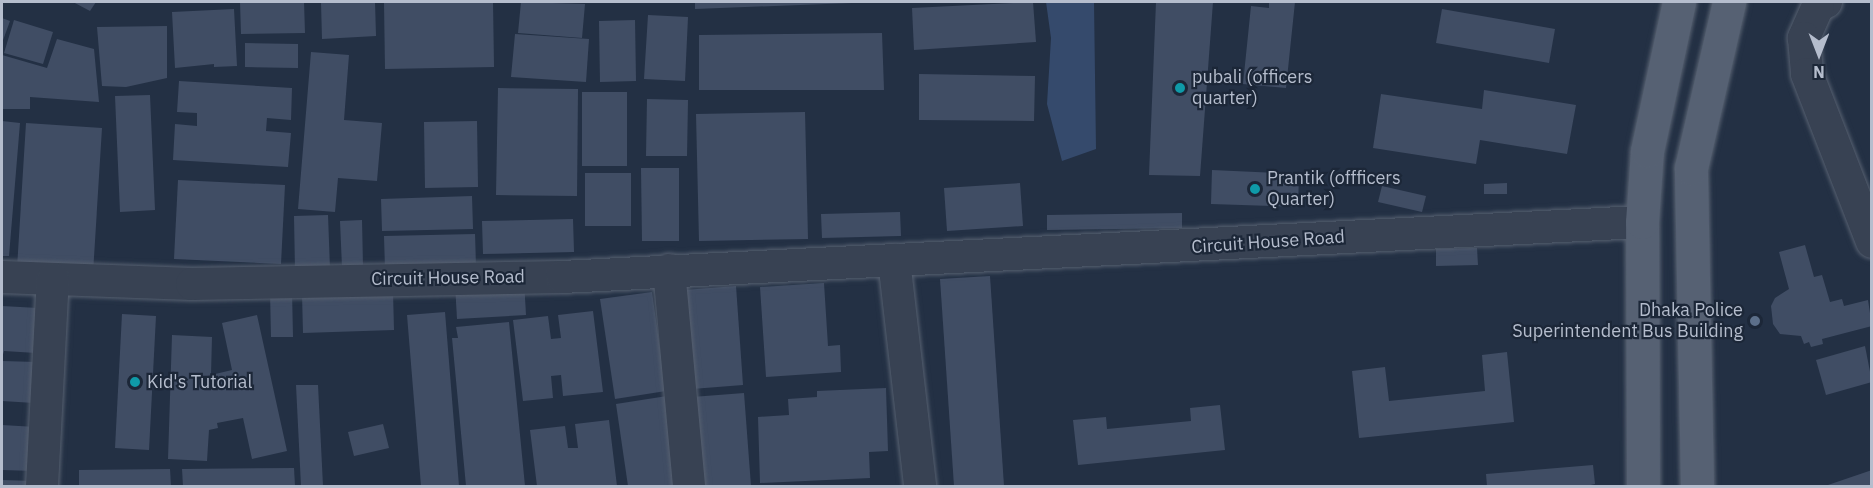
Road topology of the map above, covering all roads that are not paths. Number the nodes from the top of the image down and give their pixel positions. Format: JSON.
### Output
{"nodes":[{"id":1,"x":1679,"y":2,"type":"edge"},
{"id":2,"x":1729,"y":2,"type":"edge"},
{"id":3,"x":1826,"y":2,"type":"edge"},
{"id":4,"x":1642,"y":222,"type":"junction"},
{"id":5,"x":1872,"y":242,"type":"edge"},
{"id":6,"x":894,"y":260,"type":"junction"},
{"id":7,"x":669,"y":270,"type":"junction"},
{"id":8,"x":2,"y":278,"type":"edge"},
{"id":9,"x":53,"y":279,"type":"junction"},
{"id":10,"x":42,"y":486,"type":"edge"},
{"id":11,"x":689,"y":486,"type":"edge"},
{"id":12,"x":920,"y":486,"type":"edge"},
{"id":13,"x":1643,"y":486,"type":"edge"},
{"id":14,"x":1697,"y":486,"type":"edge"}],
"edges":[{"from":1,"to":4,"type":"main road"},
{"from":2,"to":14,"type":"main road"},
{"from":3,"to":5,"type":"street"},
{"from":4,"to":6,"type":"street","name":"Circuit House Road"},
{"from":4,"to":13,"type":"main road"},
{"from":6,"to":7,"type":"street","name":"Circuit House Road"},
{"from":6,"to":12,"type":"street"},
{"from":7,"to":9,"type":"street","name":"Circuit House Road"},
{"from":7,"to":11,"type":"street"},
{"from":8,"to":9,"type":"street","name":"Circuit House Road"},
{"from":9,"to":10,"type":"street"}]}
